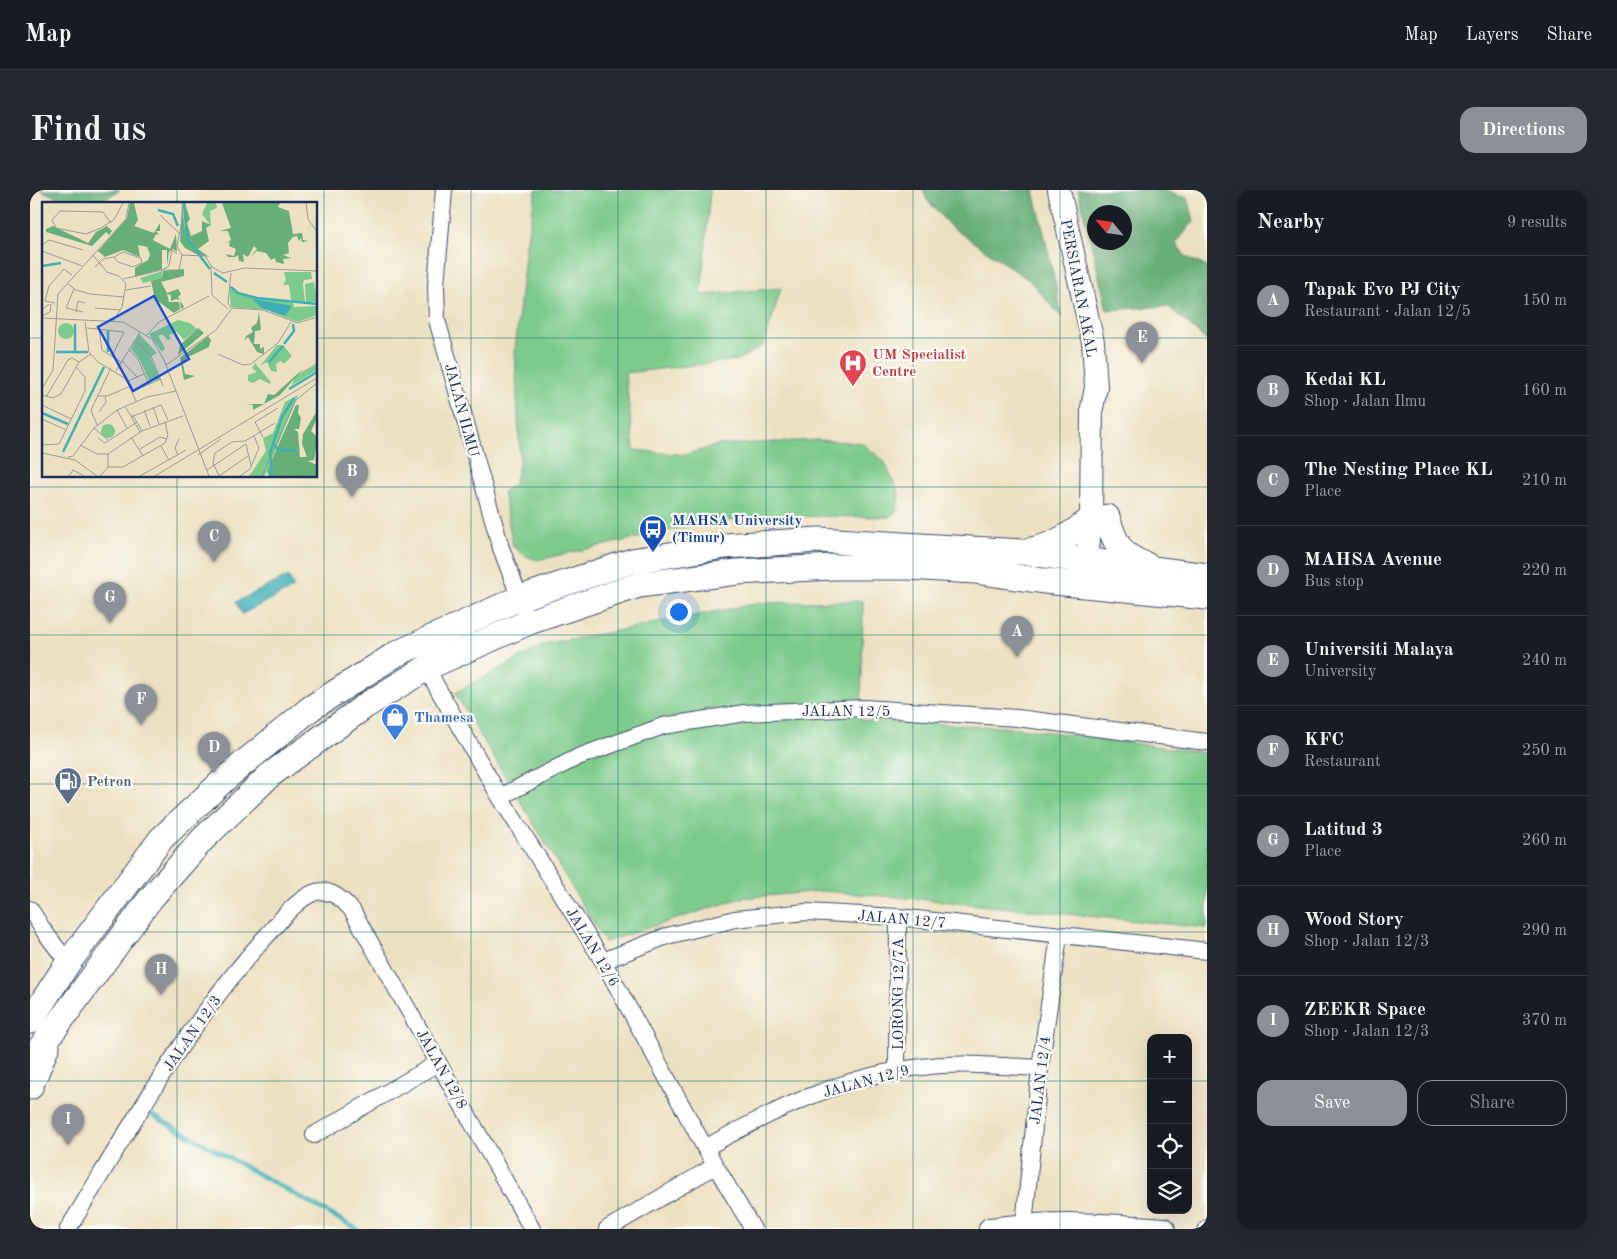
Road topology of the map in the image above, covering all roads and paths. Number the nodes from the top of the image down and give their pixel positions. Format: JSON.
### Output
{"nodes":[{"id":1,"x":444,"y":190,"type":"edge"},
{"id":2,"x":1059,"y":190,"type":"edge"},
{"id":3,"x":1099,"y":518,"type":"junction"},
{"id":4,"x":1022,"y":552,"type":"junction"},
{"id":5,"x":1095,"y":563,"type":"junction"},
{"id":6,"x":1155,"y":568,"type":"junction"},
{"id":7,"x":975,"y":571,"type":"junction"},
{"id":8,"x":1207,"y":576,"type":"edge"},
{"id":9,"x":1167,"y":593,"type":"junction"},
{"id":10,"x":1207,"y":597,"type":"edge"},
{"id":11,"x":520,"y":598,"type":"junction"},
{"id":12,"x":529,"y":622,"type":"junction"},
{"id":13,"x":428,"y":667,"type":"junction"},
{"id":14,"x":1207,"y":742,"type":"edge"},
{"id":15,"x":500,"y":797,"type":"junction"},
{"id":16,"x":30,"y":909,"type":"edge"},
{"id":17,"x":352,"y":910,"type":"joint"},
{"id":18,"x":898,"y":917,"type":"junction"},
{"id":19,"x":1059,"y":936,"type":"junction"},
{"id":20,"x":1207,"y":951,"type":"edge"},
{"id":21,"x":603,"y":961,"type":"junction"},
{"id":22,"x":68,"y":963,"type":"junction"},
{"id":23,"x":31,"y":1019,"type":"edge"},
{"id":24,"x":54,"y":1030,"type":"junction"},
{"id":25,"x":30,"y":1062,"type":"edge"},
{"id":26,"x":438,"y":1063,"type":"junction"},
{"id":27,"x":1040,"y":1068,"type":"junction"},
{"id":28,"x":897,"y":1071,"type":"junction"},
{"id":29,"x":30,"y":1087,"type":"edge"},
{"id":30,"x":314,"y":1135,"type":"dead end"},
{"id":31,"x":705,"y":1148,"type":"junction"},
{"id":32,"x":715,"y":1166,"type":"junction"},
{"id":33,"x":1024,"y":1224,"type":"junction"},
{"id":34,"x":1128,"y":1227,"type":"edge"},
{"id":35,"x":68,"y":1229,"type":"edge"},
{"id":36,"x":532,"y":1229,"type":"edge"},
{"id":37,"x":607,"y":1229,"type":"edge"},
{"id":38,"x":753,"y":1229,"type":"edge"},
{"id":39,"x":990,"y":1229,"type":"edge"},
{"id":40,"x":1164,"y":1229,"type":"edge"}],
"edges":[{"from":1,"to":11,"type":"street","name":"JALAN ILMU"},
{"from":2,"to":3,"type":"street","name":"PERSIARAN AKAL"},
{"from":3,"to":4,"type":"main road"},
{"from":3,"to":5,"type":"street","name":"PERSIARAN AKAL"},
{"from":3,"to":6,"type":"main road"},
{"from":4,"to":5,"type":"main road"},
{"from":4,"to":11,"type":"main road"},
{"from":5,"to":6,"type":"main road"},
{"from":5,"to":7,"type":"main road"},
{"from":5,"to":9,"type":"main road"},
{"from":6,"to":8,"type":"main road"},
{"from":7,"to":9,"type":"main road"},
{"from":7,"to":12,"type":"main road"},
{"from":9,"to":10,"type":"main road"},
{"from":11,"to":12,"type":"street","name":"JALAN ILMU"},
{"from":11,"to":22,"type":"main road"},
{"from":12,"to":13,"type":"main road"},
{"from":13,"to":15,"type":"street","name":"JALAN 12/6"},
{"from":13,"to":24,"type":"main road"},
{"from":14,"to":15,"type":"street","name":"JALAN 12/5"},
{"from":15,"to":21,"type":"street","name":"JALAN 12/6"},
{"from":16,"to":22,"type":"street"},
{"from":17,"to":26,"type":"street","name":"JALAN 12/8"},
{"from":17,"to":35,"type":"street","name":"JALAN 12/3"},
{"from":18,"to":19,"type":"street","name":"JALAN 12/7"},
{"from":18,"to":21,"type":"street","name":"JALAN 12/7"},
{"from":18,"to":28,"type":"street","name":"LORONG 12/7A"},
{"from":19,"to":20,"type":"street","name":"JALAN 12/7"},
{"from":19,"to":27,"type":"street","name":"JALAN 12/4"},
{"from":21,"to":31,"type":"street","name":"JALAN 12/6"},
{"from":22,"to":23,"type":"main road"},
{"from":24,"to":25,"type":"main road"},
{"from":24,"to":29,"type":"main road"},
{"from":26,"to":30,"type":"street"},
{"from":26,"to":36,"type":"street","name":"JALAN 12/8"},
{"from":27,"to":28,"type":"street","name":"JALAN 12/9"},
{"from":27,"to":33,"type":"street","name":"JALAN 12/4"},
{"from":28,"to":31,"type":"street","name":"JALAN 12/9"},
{"from":31,"to":32,"type":"street","name":"JALAN 12/6"},
{"from":32,"to":37,"type":"street"},
{"from":32,"to":38,"type":"street","name":"JALAN 12/6"},
{"from":33,"to":34,"type":"street"},
{"from":33,"to":39,"type":"street"},
{"from":34,"to":40,"type":"street"}]}
